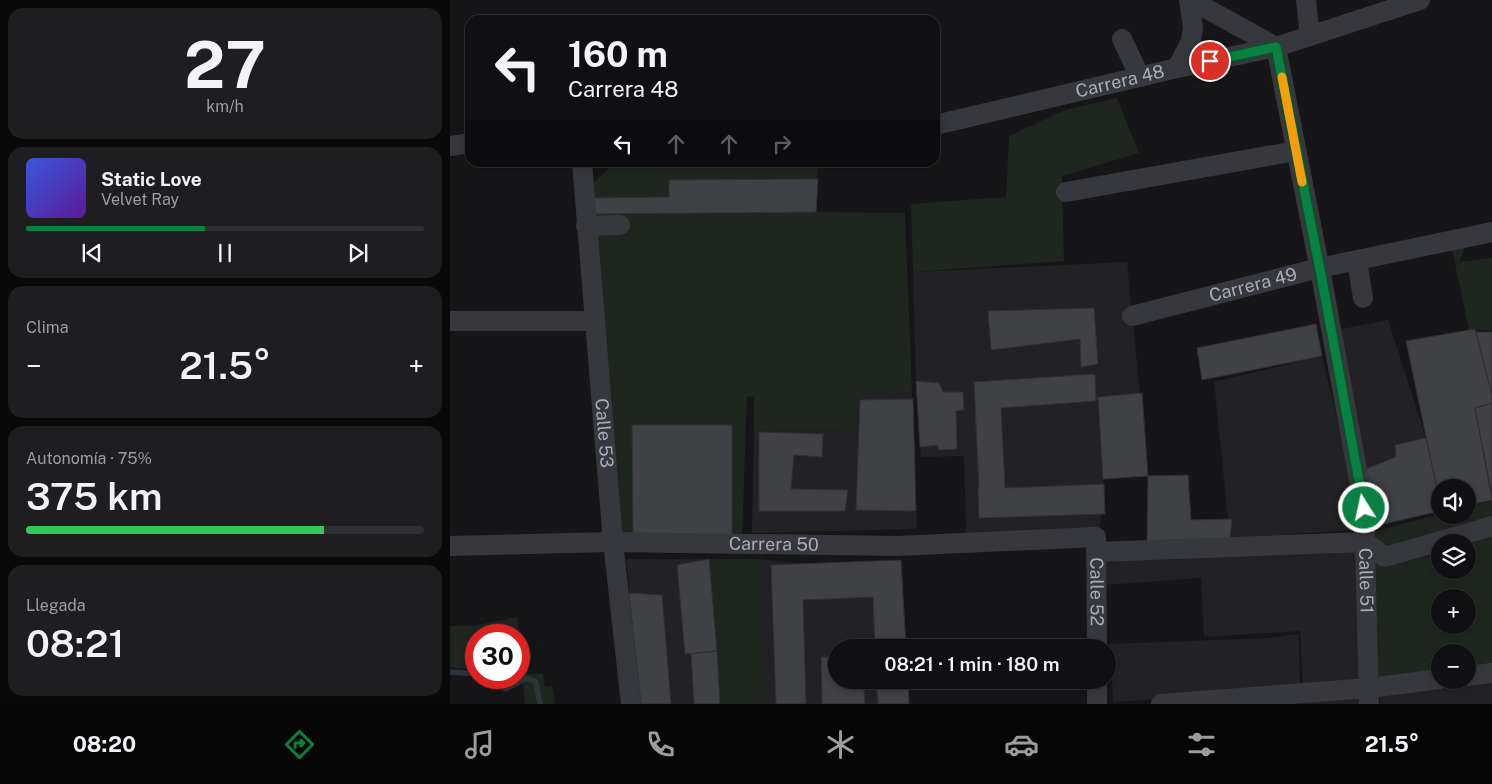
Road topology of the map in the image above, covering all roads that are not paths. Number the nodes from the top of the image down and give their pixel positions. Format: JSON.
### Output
{"nodes":[{"id":1,"x":1190,"y":0,"type":"edge"},
{"id":2,"x":1306,"y":0,"type":"edge"},
{"id":3,"x":1420,"y":0,"type":"edge"},
{"id":4,"x":1310,"y":36,"type":"junction"},
{"id":5,"x":1122,"y":39,"type":"dead end"},
{"id":6,"x":1276,"y":47,"type":"junction"},
{"id":7,"x":1177,"y":68,"type":"junction"},
{"id":8,"x":1140,"y":77,"type":"junction"},
{"id":9,"x":940,"y":124,"type":"edge"},
{"id":10,"x":465,"y":144,"type":"edge"},
{"id":11,"x":450,"y":146,"type":"edge"},
{"id":12,"x":1296,"y":151,"type":"junction"},
{"id":13,"x":582,"y":167,"type":"edge"},
{"id":14,"x":1066,"y":192,"type":"dead end"},
{"id":15,"x":620,"y":225,"type":"dead end"},
{"id":16,"x":586,"y":226,"type":"junction"},
{"id":17,"x":1492,"y":232,"type":"edge"},
{"id":18,"x":1357,"y":261,"type":"junction"},
{"id":19,"x":1319,"y":268,"type":"junction"},
{"id":20,"x":1363,"y":298,"type":"dead end"},
{"id":21,"x":1132,"y":316,"type":"dead end"},
{"id":22,"x":450,"y":321,"type":"edge"},
{"id":23,"x":594,"y":321,"type":"junction"},
{"id":24,"x":1492,"y":526,"type":"edge"},
{"id":25,"x":613,"y":542,"type":"junction"},
{"id":26,"x":1365,"y":542,"type":"junction"},
{"id":27,"x":1096,"y":544,"type":"junction"},
{"id":28,"x":450,"y":546,"type":"edge"},
{"id":29,"x":1097,"y":639,"type":"edge"},
{"id":30,"x":1492,"y":673,"type":"edge"},
{"id":31,"x":1476,"y":675,"type":"edge"},
{"id":32,"x":1431,"y":681,"type":"edge"},
{"id":33,"x":1097,"y":689,"type":"edge"},
{"id":34,"x":1369,"y":696,"type":"edge"},
{"id":35,"x":631,"y":704,"type":"edge"},
{"id":36,"x":1097,"y":704,"type":"edge"},
{"id":37,"x":1161,"y":704,"type":"edge"}],
"edges":[{"from":1,"to":6,"type":"street"},
{"from":1,"to":7,"type":"street"},
{"from":2,"to":4,"type":"street"},
{"from":3,"to":4,"type":"street","name":"Carrera 48"},
{"from":4,"to":6,"type":"street","name":"Carrera 48"},
{"from":5,"to":8,"type":"street"},
{"from":6,"to":7,"type":"street","name":"Carrera 48"},
{"from":6,"to":12,"type":"street","name":"Calle 51"},
{"from":7,"to":8,"type":"street","name":"Carrera 48"},
{"from":8,"to":9,"type":"street","name":"Carrera 48"},
{"from":10,"to":11,"type":"street"},
{"from":12,"to":14,"type":"street"},
{"from":12,"to":19,"type":"street","name":"Calle 51"},
{"from":13,"to":16,"type":"street","name":"Calle 53"},
{"from":15,"to":16,"type":"street"},
{"from":16,"to":23,"type":"street","name":"Calle 53"},
{"from":17,"to":18,"type":"street","name":"Carrera 49"},
{"from":18,"to":19,"type":"street","name":"Carrera 49"},
{"from":18,"to":20,"type":"street"},
{"from":19,"to":21,"type":"street","name":"Carrera 49"},
{"from":19,"to":26,"type":"street","name":"Calle 51"},
{"from":22,"to":23,"type":"street"},
{"from":23,"to":25,"type":"street","name":"Calle 53"},
{"from":24,"to":26,"type":"street"},
{"from":25,"to":27,"type":"street","name":"Carrera 50"},
{"from":25,"to":28,"type":"street","name":"Carrera 50"},
{"from":25,"to":35,"type":"street","name":"Calle 53"},
{"from":26,"to":27,"type":"street","name":"Carrera 50"},
{"from":26,"to":34,"type":"street","name":"Calle 51"},
{"from":27,"to":29,"type":"street","name":"Calle 52"},
{"from":30,"to":31,"type":"street"},
{"from":32,"to":34,"type":"street"},
{"from":33,"to":36,"type":"street"},
{"from":34,"to":37,"type":"street"}]}
